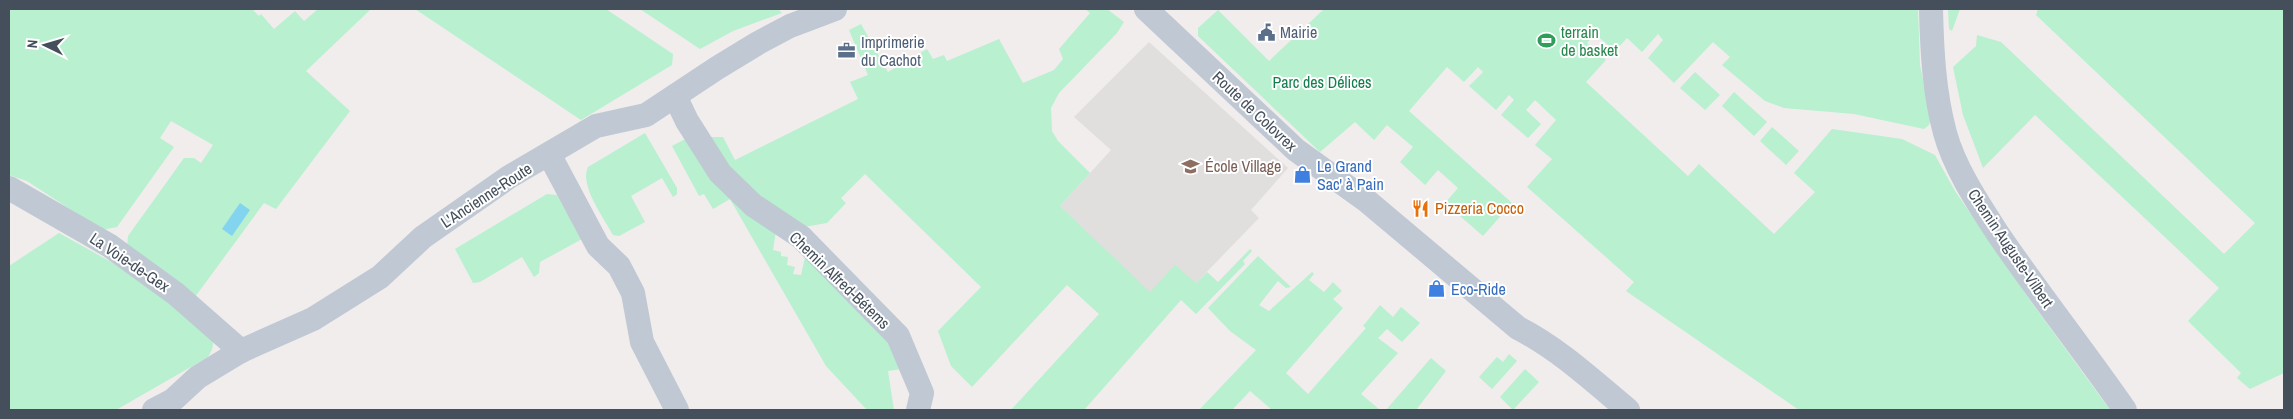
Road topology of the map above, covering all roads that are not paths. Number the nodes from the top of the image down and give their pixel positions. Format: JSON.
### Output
{"nodes":[{"id":1,"x":835,"y":9,"type":"edge"},
{"id":2,"x":1146,"y":9,"type":"edge"},
{"id":3,"x":1931,"y":9,"type":"edge"},
{"id":4,"x":675,"y":96,"type":"junction"},
{"id":5,"x":549,"y":154,"type":"junction"},
{"id":6,"x":9,"y":188,"type":"edge"},
{"id":7,"x":241,"y":351,"type":"junction"},
{"id":8,"x":154,"y":410,"type":"edge"},
{"id":9,"x":677,"y":410,"type":"edge"},
{"id":10,"x":918,"y":410,"type":"edge"},
{"id":11,"x":1628,"y":410,"type":"edge"},
{"id":12,"x":2125,"y":410,"type":"edge"}],
"edges":[{"from":1,"to":4,"type":"street","name":"L'Ancienne-Route"},
{"from":2,"to":11,"type":"street","name":"Route de Colovrex"},
{"from":3,"to":12,"type":"street","name":"Chemin Auguste-Vilbert"},
{"from":4,"to":5,"type":"street","name":"L'Ancienne-Route"},
{"from":4,"to":10,"type":"street","name":"Chemin Alfred-Bétems"},
{"from":5,"to":7,"type":"street","name":"L'Ancienne-Route"},
{"from":5,"to":9,"type":"street"},
{"from":6,"to":7,"type":"street","name":"La Voie-de-Gex"},
{"from":7,"to":8,"type":"street","name":"L'Ancienne-Route"}]}
